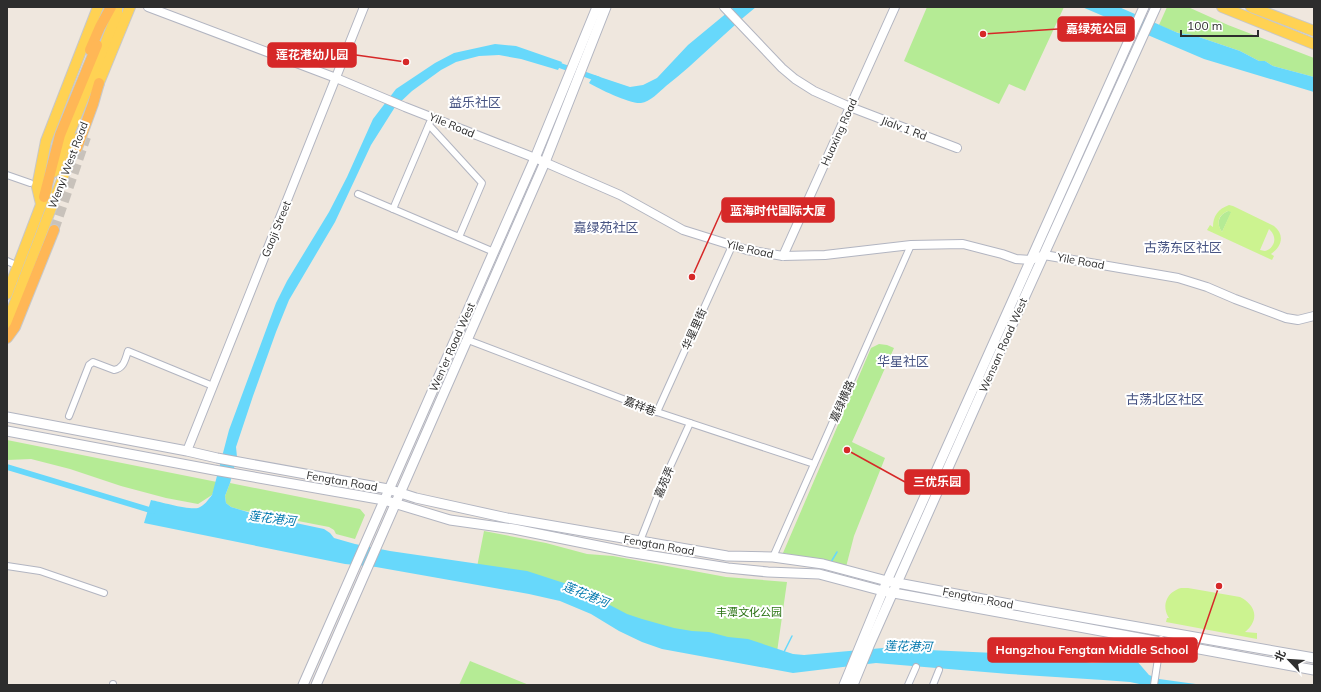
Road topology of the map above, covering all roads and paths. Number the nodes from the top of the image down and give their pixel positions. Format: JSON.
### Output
{"nodes":[{"id":1,"x":98,"y":7,"type":"edge"},
{"id":2,"x":111,"y":7,"type":"edge"},
{"id":3,"x":117,"y":7,"type":"edge"},
{"id":4,"x":130,"y":7,"type":"edge"},
{"id":5,"x":148,"y":7,"type":"edge"},
{"id":6,"x":364,"y":7,"type":"edge"},
{"id":7,"x":597,"y":7,"type":"edge"},
{"id":8,"x":606,"y":7,"type":"edge"},
{"id":9,"x":895,"y":7,"type":"edge"},
{"id":10,"x":1222,"y":7,"type":"edge"},
{"id":11,"x":1251,"y":7,"type":"edge"},
{"id":12,"x":1143,"y":8,"type":"edge"},
{"id":13,"x":726,"y":9,"type":"edge"},
{"id":14,"x":1154,"y":10,"type":"edge"},
{"id":15,"x":1314,"y":31,"type":"edge"},
{"id":16,"x":1314,"y":44,"type":"edge"},
{"id":17,"x":97,"y":45,"type":"dead end"},
{"id":18,"x":582,"y":54,"type":"junction"},
{"id":19,"x":336,"y":78,"type":"junction"},
{"id":20,"x":99,"y":84,"type":"junction"},
{"id":21,"x":850,"y":107,"type":"junction"},
{"id":22,"x":431,"y":121,"type":"junction"},
{"id":23,"x":57,"y":133,"type":"tunnel mouth"},
{"id":24,"x":76,"y":148,"type":"dead end"},
{"id":25,"x":957,"y":148,"type":"dead end"},
{"id":26,"x":535,"y":158,"type":"junction"},
{"id":27,"x":545,"y":162,"type":"junction"},
{"id":28,"x":7,"y":175,"type":"edge"},
{"id":29,"x":30,"y":183,"type":"dead end"},
{"id":30,"x":358,"y":194,"type":"dead end"},
{"id":31,"x":43,"y":201,"type":"junction"},
{"id":32,"x":393,"y":209,"type":"junction"},
{"id":33,"x":54,"y":230,"type":"tunnel mouth"},
{"id":34,"x":459,"y":238,"type":"junction"},
{"id":35,"x":911,"y":245,"type":"junction"},
{"id":36,"x":732,"y":246,"type":"junction"},
{"id":37,"x":494,"y":252,"type":"junction"},
{"id":38,"x":1044,"y":255,"type":"junction"},
{"id":39,"x":783,"y":256,"type":"junction"},
{"id":40,"x":1031,"y":260,"type":"junction"},
{"id":41,"x":7,"y":261,"type":"edge"},
{"id":42,"x":18,"y":266,"type":"junction"},
{"id":43,"x":7,"y":294,"type":"edge"},
{"id":44,"x":1314,"y":316,"type":"edge"},
{"id":45,"x":7,"y":323,"type":"edge"},
{"id":46,"x":7,"y":338,"type":"edge"},
{"id":47,"x":468,"y":340,"type":"junction"},
{"id":48,"x":213,"y":386,"type":"junction"},
{"id":49,"x":657,"y":412,"type":"junction"},
{"id":50,"x":69,"y":416,"type":"dead end"},
{"id":51,"x":7,"y":417,"type":"edge"},
{"id":52,"x":690,"y":423,"type":"junction"},
{"id":53,"x":7,"y":431,"type":"edge"},
{"id":54,"x":187,"y":451,"type":"junction"},
{"id":55,"x":814,"y":464,"type":"junction"},
{"id":56,"x":388,"y":489,"type":"junction"},
{"id":57,"x":400,"y":493,"type":"junction"},
{"id":58,"x":384,"y":500,"type":"junction"},
{"id":59,"x":395,"y":504,"type":"junction"},
{"id":60,"x":640,"y":541,"type":"junction"},
{"id":61,"x":773,"y":557,"type":"junction"},
{"id":62,"x":7,"y":566,"type":"edge"},
{"id":63,"x":887,"y":581,"type":"junction"},
{"id":64,"x":897,"y":583,"type":"junction"},
{"id":65,"x":883,"y":591,"type":"junction"},
{"id":66,"x":104,"y":593,"type":"dead end"},
{"id":67,"x":893,"y":593,"type":"junction"},
{"id":68,"x":1162,"y":631,"type":"junction"},
{"id":69,"x":1160,"y":643,"type":"junction"},
{"id":70,"x":864,"y":646,"type":"junction"},
{"id":71,"x":1314,"y":658,"type":"edge"},
{"id":72,"x":916,"y":667,"type":"dead end"},
{"id":73,"x":939,"y":670,"type":"dead end"},
{"id":74,"x":1314,"y":670,"type":"edge"},
{"id":75,"x":854,"y":673,"type":"junction"},
{"id":76,"x":303,"y":685,"type":"edge"},
{"id":77,"x":316,"y":685,"type":"edge"},
{"id":78,"x":844,"y":685,"type":"edge"},
{"id":79,"x":853,"y":685,"type":"edge"},
{"id":80,"x":908,"y":685,"type":"edge"},
{"id":81,"x":933,"y":685,"type":"edge"},
{"id":82,"x":1154,"y":685,"type":"edge"}],
"edges":[{"from":1,"to":31,"type":"main road"},
{"from":2,"to":23,"type":"highway"},
{"from":3,"to":31,"type":"main road","name":"Wenyi West Road"},
{"from":4,"to":20,"type":"main road","name":"Wenyi West Road"},
{"from":5,"to":19,"type":"street","name":"Yile Road"},
{"from":6,"to":19,"type":"street","name":"Gaoji Street"},
{"from":7,"to":18,"type":"main road","name":"Wen'er Road West"},
{"from":8,"to":18,"type":"main road","name":"Wen'er Road West"},
{"from":9,"to":21,"type":"street","name":"Huaxing Road"},
{"from":10,"to":16,"type":"main road"},
{"from":11,"to":15,"type":"main road"},
{"from":12,"to":40,"type":"main road","name":"Wensan Road West"},
{"from":13,"to":21,"type":"street","name":"Jialv 1 Rd"},
{"from":14,"to":38,"type":"main road","name":"Wensan Road West"},
{"from":17,"to":31,"type":"highway"},
{"from":18,"to":26,"type":"main road","name":"Wen'er Road West"},
{"from":18,"to":27,"type":"main road","name":"Wen'er Road West"},
{"from":19,"to":22,"type":"street","name":"Yile Road"},
{"from":19,"to":48,"type":"street","name":"Gaoji Street"},
{"from":20,"to":24,"type":"highway"},
{"from":20,"to":45,"type":"main road","name":"Wenyi West Road"},
{"from":21,"to":25,"type":"street","name":"Jialv 1 Rd"},
{"from":21,"to":39,"type":"street","name":"Huaxing Road"},
{"from":22,"to":26,"type":"street","name":"Yile Road"},
{"from":22,"to":32,"type":"street"},
{"from":22,"to":34,"type":"street"},
{"from":26,"to":27,"type":"street","name":"Yile Road"},
{"from":26,"to":37,"type":"main road","name":"Wen'er Road West"},
{"from":27,"to":36,"type":"street","name":"Yile Road"},
{"from":27,"to":47,"type":"main road","name":"Wen'er Road West"},
{"from":28,"to":29,"type":"street"},
{"from":30,"to":32,"type":"street"},
{"from":31,"to":42,"type":"main road","name":"Wenyi West Road"},
{"from":32,"to":34,"type":"street"},
{"from":33,"to":46,"type":"highway"},
{"from":34,"to":37,"type":"street"},
{"from":35,"to":39,"type":"street","name":"Yile Road"},
{"from":35,"to":40,"type":"street","name":"Yile Road"},
{"from":35,"to":55,"type":"street","name":"嘉绿横路"},
{"from":36,"to":39,"type":"street","name":"Yile Road"},
{"from":36,"to":49,"type":"street","name":"华星里街"},
{"from":37,"to":56,"type":"main road","name":"Wen'er Road West"},
{"from":38,"to":40,"type":"street","name":"Yile Road"},
{"from":38,"to":44,"type":"street","name":"Yile Road"},
{"from":38,"to":64,"type":"main road","name":"Wensan Road West"},
{"from":40,"to":63,"type":"main road","name":"Wensan Road West"},
{"from":41,"to":42,"type":"street"},
{"from":42,"to":43,"type":"main road","name":"Wenyi West Road"},
{"from":47,"to":49,"type":"street","name":"嘉祥巷"},
{"from":47,"to":57,"type":"main road","name":"Wen'er Road West"},
{"from":48,"to":50,"type":"street"},
{"from":48,"to":54,"type":"street","name":"Gaoji Street"},
{"from":49,"to":52,"type":"street","name":"嘉祥巷"},
{"from":51,"to":54,"type":"main road","name":"Fengtan Road"},
{"from":52,"to":55,"type":"street","name":"嘉祥巷"},
{"from":52,"to":60,"type":"street","name":"嘉苑弄"},
{"from":53,"to":58,"type":"main road","name":"Fengtan Road"},
{"from":54,"to":56,"type":"main road","name":"Fengtan Road"},
{"from":55,"to":61,"type":"street","name":"嘉绿横路"},
{"from":56,"to":57,"type":"main road","name":"Fengtan Road"},
{"from":56,"to":58,"type":"main road","name":"Wen'er Road West"},
{"from":57,"to":59,"type":"main road","name":"Wen'er Road West"},
{"from":57,"to":60,"type":"main road","name":"Fengtan Road"},
{"from":58,"to":59,"type":"main road","name":"Fengtan Road"},
{"from":58,"to":76,"type":"main road","name":"Wen'er Road West"},
{"from":59,"to":65,"type":"main road","name":"Fengtan Road"},
{"from":59,"to":77,"type":"main road","name":"Wen'er Road West"},
{"from":60,"to":61,"type":"main road","name":"Fengtan Road"},
{"from":61,"to":63,"type":"main road","name":"Fengtan Road"},
{"from":62,"to":66,"type":"street"},
{"from":63,"to":64,"type":"main road","name":"Fengtan Road"},
{"from":63,"to":65,"type":"main road","name":"Wensan Road West"},
{"from":64,"to":67,"type":"main road","name":"Wensan Road West"},
{"from":64,"to":68,"type":"main road","name":"Fengtan Road"},
{"from":65,"to":67,"type":"main road","name":"Fengtan Road"},
{"from":65,"to":70,"type":"main road","name":"Wensan Road West"},
{"from":67,"to":69,"type":"main road","name":"Fengtan Road"},
{"from":67,"to":70,"type":"main road","name":"Wensan Road West"},
{"from":68,"to":69,"type":"street"},
{"from":68,"to":71,"type":"main road","name":"Fengtan Road"},
{"from":69,"to":74,"type":"main road","name":"Fengtan Road"},
{"from":69,"to":82,"type":"street"},
{"from":70,"to":75,"type":"main road","name":"Wensan Road West"},
{"from":72,"to":80,"type":"street"},
{"from":73,"to":81,"type":"street"},
{"from":75,"to":78,"type":"main road","name":"Wensan Road West"},
{"from":75,"to":79,"type":"main road","name":"Wensan Road West"}]}
